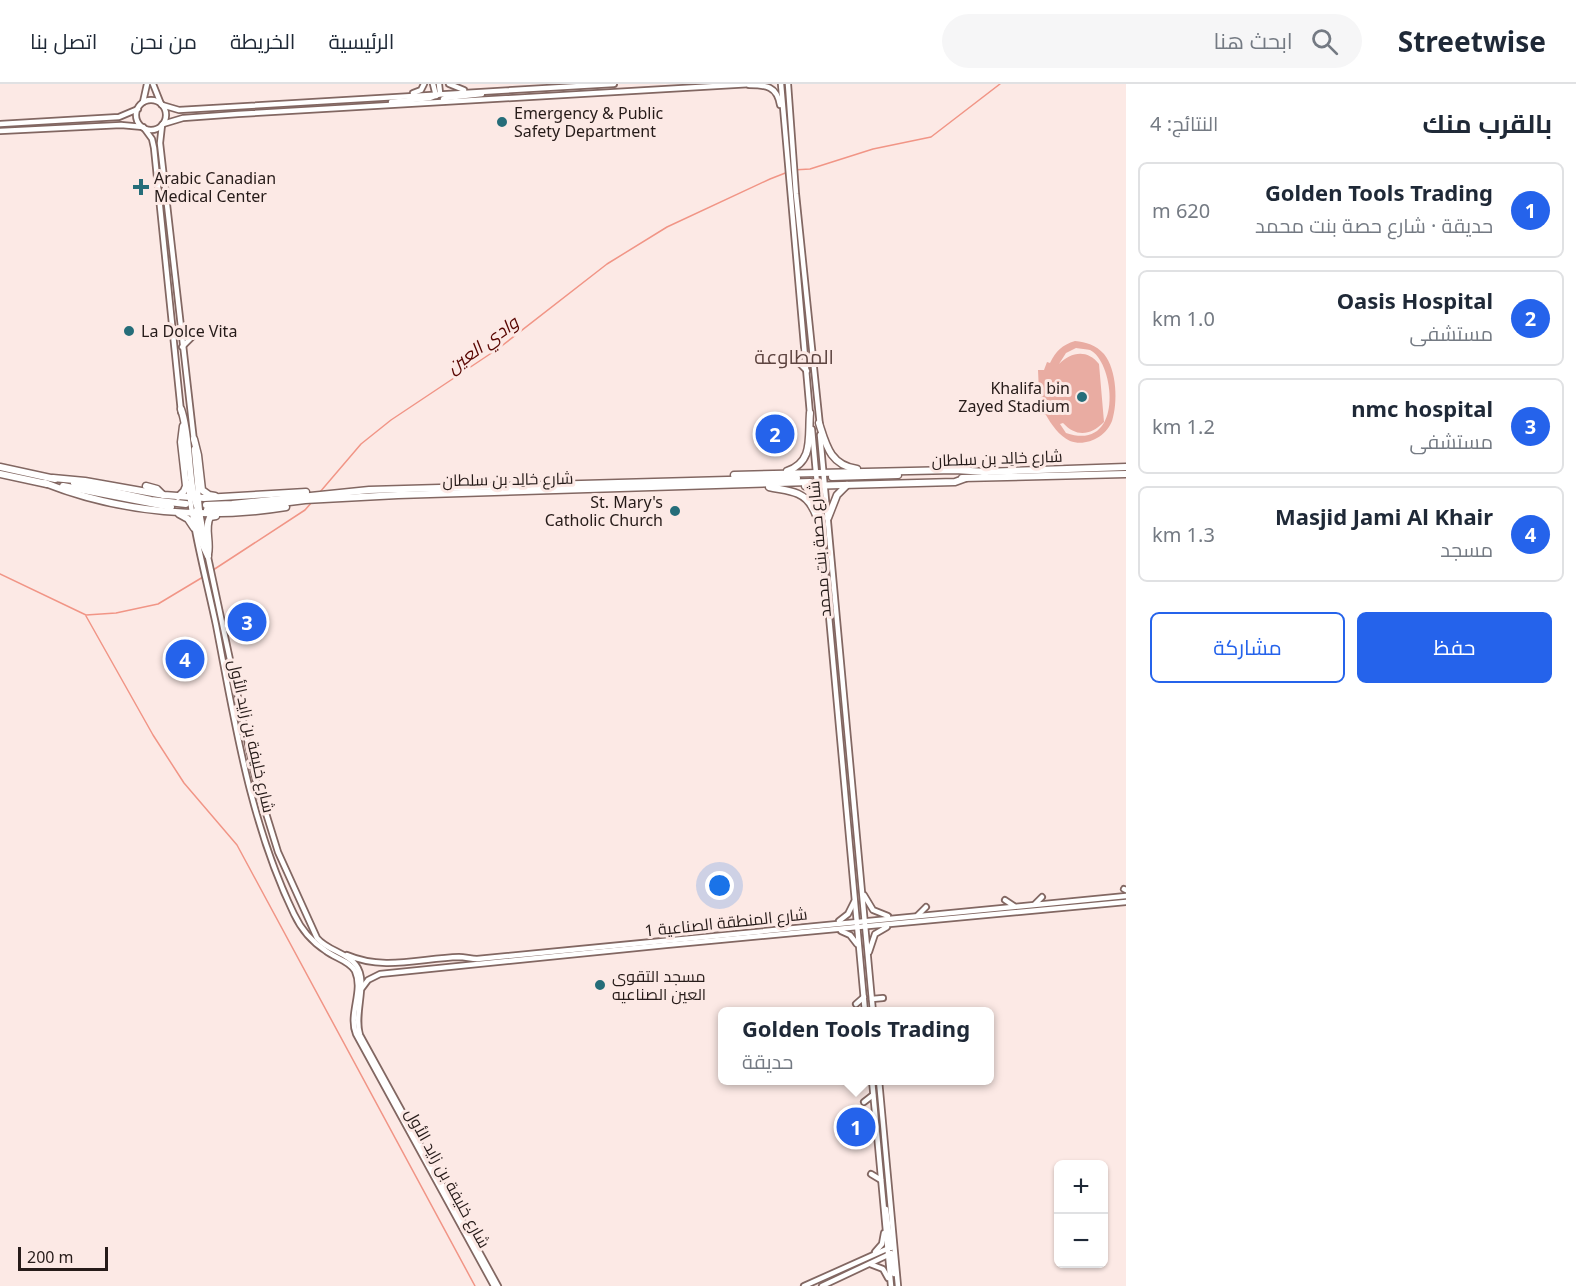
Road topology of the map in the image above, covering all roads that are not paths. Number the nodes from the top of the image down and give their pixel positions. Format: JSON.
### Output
{"nodes":[{"id":1,"x":147,"y":84,"type":"edge"},
{"id":2,"x":153,"y":84,"type":"edge"},
{"id":3,"x":424,"y":84,"type":"edge"},
{"id":4,"x":433,"y":84,"type":"edge"},
{"id":5,"x":439,"y":84,"type":"edge"},
{"id":6,"x":448,"y":84,"type":"edge"},
{"id":7,"x":614,"y":84,"type":"edge"},
{"id":8,"x":751,"y":84,"type":"edge"},
{"id":9,"x":781,"y":84,"type":"edge"},
{"id":10,"x":788,"y":84,"type":"edge"},
{"id":11,"x":740,"y":85,"type":"edge"},
{"id":12,"x":493,"y":91,"type":"junction"},
{"id":13,"x":399,"y":96,"type":"junction"},
{"id":14,"x":439,"y":97,"type":"junction"},
{"id":15,"x":142,"y":104,"type":"junction"},
{"id":16,"x":162,"y":104,"type":"junction"},
{"id":17,"x":138,"y":109,"type":"junction"},
{"id":18,"x":784,"y":118,"type":"junction"},
{"id":19,"x":0,"y":124,"type":"edge"},
{"id":20,"x":163,"y":125,"type":"junction"},
{"id":21,"x":144,"y":128,"type":"junction"},
{"id":22,"x":0,"y":131,"type":"edge"},
{"id":23,"x":789,"y":139,"type":"junction"},
{"id":24,"x":794,"y":194,"type":"junction"},
{"id":25,"x":197,"y":332,"type":"dead end"},
{"id":26,"x":182,"y":346,"type":"junction"},
{"id":27,"x":799,"y":363,"type":"dead end"},
{"id":28,"x":807,"y":371,"type":"junction"},
{"id":29,"x":181,"y":409,"type":"junction"},
{"id":30,"x":810,"y":414,"type":"junction"},
{"id":31,"x":819,"y":423,"type":"junction"},
{"id":32,"x":183,"y":426,"type":"junction"},
{"id":33,"x":194,"y":439,"type":"junction"},
{"id":34,"x":0,"y":467,"type":"edge"},
{"id":35,"x":1126,"y":467,"type":"edge"},
{"id":36,"x":900,"y":471,"type":"junction"},
{"id":37,"x":816,"y":472,"type":"junction"},
{"id":38,"x":824,"y":472,"type":"junction"},
{"id":39,"x":986,"y":472,"type":"junction"},
{"id":40,"x":0,"y":474,"type":"edge"},
{"id":41,"x":780,"y":474,"type":"junction"},
{"id":42,"x":1126,"y":474,"type":"edge"},
{"id":43,"x":53,"y":478,"type":"junction"},
{"id":44,"x":966,"y":478,"type":"junction"},
{"id":45,"x":809,"y":480,"type":"tunnel mouth"},
{"id":46,"x":45,"y":483,"type":"junction"},
{"id":47,"x":661,"y":484,"type":"junction"},
{"id":48,"x":817,"y":485,"type":"junction"},
{"id":49,"x":825,"y":485,"type":"junction"},
{"id":50,"x":847,"y":485,"type":"junction"},
{"id":51,"x":146,"y":486,"type":"dead end"},
{"id":52,"x":769,"y":487,"type":"junction"},
{"id":53,"x":506,"y":492,"type":"junction"},
{"id":54,"x":164,"y":495,"type":"junction"},
{"id":55,"x":339,"y":495,"type":"junction"},
{"id":56,"x":178,"y":497,"type":"junction"},
{"id":57,"x":194,"y":497,"type":"junction"},
{"id":58,"x":252,"y":497,"type":"junction"},
{"id":59,"x":464,"y":499,"type":"dead end"},
{"id":60,"x":279,"y":501,"type":"junction"},
{"id":61,"x":196,"y":509,"type":"junction"},
{"id":62,"x":172,"y":512,"type":"junction"},
{"id":63,"x":248,"y":512,"type":"junction"},
{"id":64,"x":828,"y":518,"type":"junction"},
{"id":65,"x":821,"y":525,"type":"junction"},
{"id":66,"x":194,"y":528,"type":"junction"},
{"id":67,"x":206,"y":556,"type":"junction"},
{"id":68,"x":283,"y":865,"type":"junction"},
{"id":69,"x":278,"y":875,"type":"junction"},
{"id":70,"x":862,"y":889,"type":"junction"},
{"id":71,"x":1126,"y":896,"type":"edge"},
{"id":72,"x":1042,"y":897,"type":"dead end"},
{"id":73,"x":855,"y":900,"type":"junction"},
{"id":74,"x":1005,"y":900,"type":"dead end"},
{"id":75,"x":1126,"y":902,"type":"edge"},
{"id":76,"x":1035,"y":904,"type":"junction"},
{"id":77,"x":1014,"y":906,"type":"junction"},
{"id":78,"x":926,"y":907,"type":"dead end"},
{"id":79,"x":918,"y":915,"type":"junction"},
{"id":80,"x":897,"y":917,"type":"junction"},
{"id":81,"x":864,"y":920,"type":"junction"},
{"id":82,"x":857,"y":921,"type":"junction"},
{"id":83,"x":893,"y":924,"type":"junction"},
{"id":84,"x":836,"y":926,"type":"junction"},
{"id":85,"x":857,"y":927,"type":"junction"},
{"id":86,"x":865,"y":927,"type":"junction"},
{"id":87,"x":738,"y":933,"type":"junction"},
{"id":88,"x":733,"y":939,"type":"junction"},
{"id":89,"x":859,"y":947,"type":"junction"},
{"id":90,"x":330,"y":950,"type":"junction"},
{"id":91,"x":868,"y":955,"type":"junction"},
{"id":92,"x":512,"y":958,"type":"junction"},
{"id":93,"x":360,"y":990,"type":"junction"},
{"id":94,"x":864,"y":997,"type":"junction"},
{"id":95,"x":883,"y":998,"type":"dead end"},
{"id":96,"x":872,"y":999,"type":"junction"},
{"id":97,"x":856,"y":1004,"type":"dead end"},
{"id":98,"x":865,"y":1007,"type":"edge"},
{"id":99,"x":873,"y":1007,"type":"edge"},
{"id":100,"x":872,"y":1085,"type":"edge"},
{"id":101,"x":879,"y":1085,"type":"edge"},
{"id":102,"x":873,"y":1095,"type":"junction"},
{"id":103,"x":864,"y":1102,"type":"dead end"},
{"id":104,"x":871,"y":1174,"type":"dead end"},
{"id":105,"x":881,"y":1180,"type":"junction"},
{"id":106,"x":883,"y":1204,"type":"junction"},
{"id":107,"x":885,"y":1227,"type":"junction"},
{"id":108,"x":891,"y":1247,"type":"junction"},
{"id":109,"x":872,"y":1254,"type":"junction"},
{"id":110,"x":892,"y":1254,"type":"junction"},
{"id":111,"x":868,"y":1264,"type":"junction"},
{"id":112,"x":839,"y":1265,"type":"dead end"},
{"id":113,"x":849,"y":1265,"type":"junction"},
{"id":114,"x":496,"y":1286,"type":"edge"},
{"id":115,"x":804,"y":1286,"type":"edge"},
{"id":116,"x":822,"y":1286,"type":"edge"},
{"id":117,"x":891,"y":1286,"type":"edge"},
{"id":118,"x":897,"y":1286,"type":"edge"}],
"edges":[{"from":1,"to":15,"type":"main road"},
{"from":2,"to":16,"type":"main road"},
{"from":3,"to":13,"type":"main road"},
{"from":4,"to":14,"type":"main road"},
{"from":5,"to":14,"type":"main road"},
{"from":6,"to":12,"type":"main road"},
{"from":7,"to":12,"type":"main road"},
{"from":8,"to":11,"type":"main road"},
{"from":9,"to":18,"type":"main road","name":"شارع حصة بنت محمد"},
{"from":10,"to":23,"type":"main road","name":"شارع حصة بنت محمد"},
{"from":11,"to":14,"type":"main road"},
{"from":11,"to":18,"type":"main road"},
{"from":12,"to":14,"type":"main road"},
{"from":13,"to":14,"type":"main road"},
{"from":13,"to":16,"type":"main road"},
{"from":14,"to":20,"type":"main road"},
{"from":15,"to":16,"type":"main road"},
{"from":15,"to":17,"type":"main road"},
{"from":16,"to":20,"type":"main road"},
{"from":17,"to":19,"type":"main road"},
{"from":17,"to":21,"type":"main road"},
{"from":18,"to":23,"type":"main road","name":"شارع حصة بنت محمد"},
{"from":20,"to":21,"type":"main road"},
{"from":20,"to":26,"type":"main road"},
{"from":21,"to":22,"type":"main road"},
{"from":21,"to":29,"type":"main road"},
{"from":23,"to":24,"type":"main road","name":"شارع حصة بنت محمد"},
{"from":24,"to":28,"type":"main road","name":"شارع حصة بنت محمد"},
{"from":24,"to":31,"type":"main road","name":"شارع حصة بنت محمد"},
{"from":25,"to":26,"type":"main road"},
{"from":26,"to":33,"type":"main road"},
{"from":27,"to":28,"type":"main road"},
{"from":28,"to":30,"type":"main road","name":"شارع حصة بنت محمد"},
{"from":29,"to":32,"type":"main road"},
{"from":29,"to":57,"type":"main road"},
{"from":30,"to":37,"type":"main road","name":"شارع حصة بنت محمد"},
{"from":30,"to":41,"type":"main road"},
{"from":31,"to":36,"type":"main road"},
{"from":31,"to":38,"type":"main road","name":"شارع حصة بنت محمد"},
{"from":32,"to":56,"type":"main road"},
{"from":32,"to":57,"type":"main road"},
{"from":33,"to":57,"type":"main road"},
{"from":33,"to":58,"type":"main road"},
{"from":34,"to":43,"type":"main road","name":"شارع خالِد بن سلطان"},
{"from":35,"to":39,"type":"main road","name":"شارع خالِد بن سلطان"},
{"from":36,"to":38,"type":"main road"},
{"from":36,"to":39,"type":"main road"},
{"from":37,"to":38,"type":"main road"},
{"from":37,"to":41,"type":"main road"},
{"from":37,"to":48,"type":"main road","name":"شارع حصة بنت محمد"},
{"from":38,"to":49,"type":"main road","name":"شارع حصة بنت محمد"},
{"from":39,"to":44,"type":"main road","name":"شارع خالِد بن سلطان"},
{"from":40,"to":46,"type":"main road","name":"شارع خالِد بن سلطان"},
{"from":41,"to":47,"type":"main road"},
{"from":42,"to":44,"type":"main road","name":"شارع خالِد بن سلطان"},
{"from":43,"to":54,"type":"main road"},
{"from":43,"to":61,"type":"main road","name":"شارع خالِد بن سلطان"},
{"from":44,"to":50,"type":"main road"},
{"from":45,"to":47,"type":"main road","name":"شارع خالِد بن سلطان"},
{"from":46,"to":61,"type":"main road","name":"شارع خالِد بن سلطان"},
{"from":46,"to":62,"type":"main road"},
{"from":47,"to":52,"type":"main road"},
{"from":47,"to":53,"type":"main road","name":"شارع خالِد بن سلطان"},
{"from":47,"to":55,"type":"main road","name":"شارع خالِد بن سلطان"},
{"from":48,"to":49,"type":"main road"},
{"from":48,"to":52,"type":"main road"},
{"from":48,"to":65,"type":"main road","name":"شارع حصة بنت محمد"},
{"from":49,"to":50,"type":"main road"},
{"from":49,"to":64,"type":"main road","name":"شارع حصة بنت محمد"},
{"from":50,"to":64,"type":"main road"},
{"from":51,"to":54,"type":"main road"},
{"from":52,"to":65,"type":"main road"},
{"from":53,"to":55,"type":"main road","name":"شارع خالِد بن سلطان"},
{"from":53,"to":59,"type":"main road"},
{"from":54,"to":56,"type":"main road"},
{"from":55,"to":60,"type":"main road","name":"شارع خالِد بن سلطان"},
{"from":56,"to":57,"type":"main road"},
{"from":57,"to":58,"type":"main road"},
{"from":57,"to":61,"type":"main road"},
{"from":58,"to":60,"type":"main road"},
{"from":60,"to":61,"type":"main road","name":"شارع خالِد بن سلطان"},
{"from":60,"to":63,"type":"main road"},
{"from":61,"to":62,"type":"main road"},
{"from":61,"to":63,"type":"main road"},
{"from":61,"to":66,"type":"main road","name":"شارع خليفة بن زايد الأول"},
{"from":61,"to":67,"type":"main road"},
{"from":62,"to":66,"type":"main road"},
{"from":63,"to":67,"type":"main road"},
{"from":64,"to":70,"type":"main road","name":"شارع حصة بنت محمد"},
{"from":65,"to":73,"type":"main road","name":"شارع حصة بنت محمد"},
{"from":66,"to":67,"type":"main road","name":"شارع خليفة بن زايد الأول"},
{"from":67,"to":68,"type":"main road","name":"شارع خليفة بن زايد الأول"},
{"from":67,"to":69,"type":"main road","name":"شارع خليفة بن زايد الأول"},
{"from":68,"to":69,"type":"main road"},
{"from":68,"to":90,"type":"main road","name":"شارع خليفة بن زايد الأول"},
{"from":69,"to":114,"type":"main road","name":"شارع خليفة بن زايد الأول"},
{"from":70,"to":80,"type":"main road"},
{"from":70,"to":81,"type":"main road","name":"شارع حصة بنت محمد"},
{"from":71,"to":76,"type":"main road","name":"شارع المنطقة الصناعية 1"},
{"from":72,"to":76,"type":"main road"},
{"from":73,"to":82,"type":"main road","name":"شارع حصة بنت محمد"},
{"from":73,"to":84,"type":"main road"},
{"from":74,"to":77,"type":"main road"},
{"from":75,"to":83,"type":"main road","name":"شارع المنطقة الصناعية 1"},
{"from":76,"to":77,"type":"main road","name":"شارع المنطقة الصناعية 1"},
{"from":77,"to":79,"type":"main road","name":"شارع المنطقة الصناعية 1"},
{"from":78,"to":79,"type":"main road"},
{"from":79,"to":80,"type":"main road","name":"شارع المنطقة الصناعية 1"},
{"from":80,"to":81,"type":"main road","name":"شارع المنطقة الصناعية 1"},
{"from":81,"to":82,"type":"main road","name":"شارع المنطقة الصناعية 1"},
{"from":81,"to":86,"type":"main road","name":"شارع حصة بنت محمد"},
{"from":82,"to":84,"type":"main road","name":"شارع المنطقة الصناعية 1"},
{"from":82,"to":85,"type":"main road","name":"شارع حصة بنت محمد"},
{"from":83,"to":86,"type":"main road","name":"شارع المنطقة الصناعية 1"},
{"from":83,"to":91,"type":"main road"},
{"from":84,"to":85,"type":"main road","name":"شارع المنطقة الصناعية 1"},
{"from":84,"to":87,"type":"main road","name":"شارع المنطقة الصناعية 1"},
{"from":84,"to":88,"type":"main road","name":"شارع المنطقة الصناعية 1"},
{"from":84,"to":89,"type":"main road"},
{"from":85,"to":86,"type":"main road","name":"شارع المنطقة الصناعية 1"},
{"from":85,"to":89,"type":"main road","name":"شارع حصة بنت محمد"},
{"from":86,"to":91,"type":"main road","name":"شارع حصة بنت محمد"},
{"from":87,"to":88,"type":"main road"},
{"from":87,"to":92,"type":"main road","name":"شارع المنطقة الصناعية 1"},
{"from":88,"to":92,"type":"main road","name":"شارع المنطقة الصناعية 1"},
{"from":89,"to":94,"type":"main road","name":"شارع حصة بنت محمد"},
{"from":90,"to":92,"type":"main road","name":"شارع المنطقة الصناعية 1"},
{"from":90,"to":93,"type":"main road","name":"شارع خليفة بن زايد الأول"},
{"from":91,"to":96,"type":"main road","name":"شارع حصة بنت محمد"},
{"from":92,"to":93,"type":"main road","name":"شارع المنطقة الصناعية 1"},
{"from":93,"to":114,"type":"main road","name":"شارع خليفة بن زايد الأول"},
{"from":94,"to":97,"type":"main road"},
{"from":94,"to":98,"type":"main road","name":"شارع حصة بنت محمد"},
{"from":95,"to":96,"type":"main road"},
{"from":96,"to":99,"type":"main road","name":"شارع حصة بنت محمد"},
{"from":100,"to":102,"type":"main road"},
{"from":101,"to":108,"type":"main road"},
{"from":102,"to":103,"type":"main road"},
{"from":102,"to":105,"type":"main road"},
{"from":104,"to":105,"type":"main road"},
{"from":105,"to":106,"type":"main road"},
{"from":106,"to":107,"type":"main road"},
{"from":106,"to":108,"type":"main road"},
{"from":107,"to":108,"type":"main road"},
{"from":107,"to":109,"type":"main road"},
{"from":108,"to":109,"type":"main road"},
{"from":108,"to":110,"type":"main road"},
{"from":109,"to":113,"type":"main road"},
{"from":110,"to":111,"type":"main road"},
{"from":110,"to":117,"type":"main road"},
{"from":110,"to":118,"type":"main road"},
{"from":111,"to":116,"type":"main road"},
{"from":111,"to":117,"type":"main road"},
{"from":112,"to":113,"type":"main road"},
{"from":113,"to":115,"type":"main road"}]}
